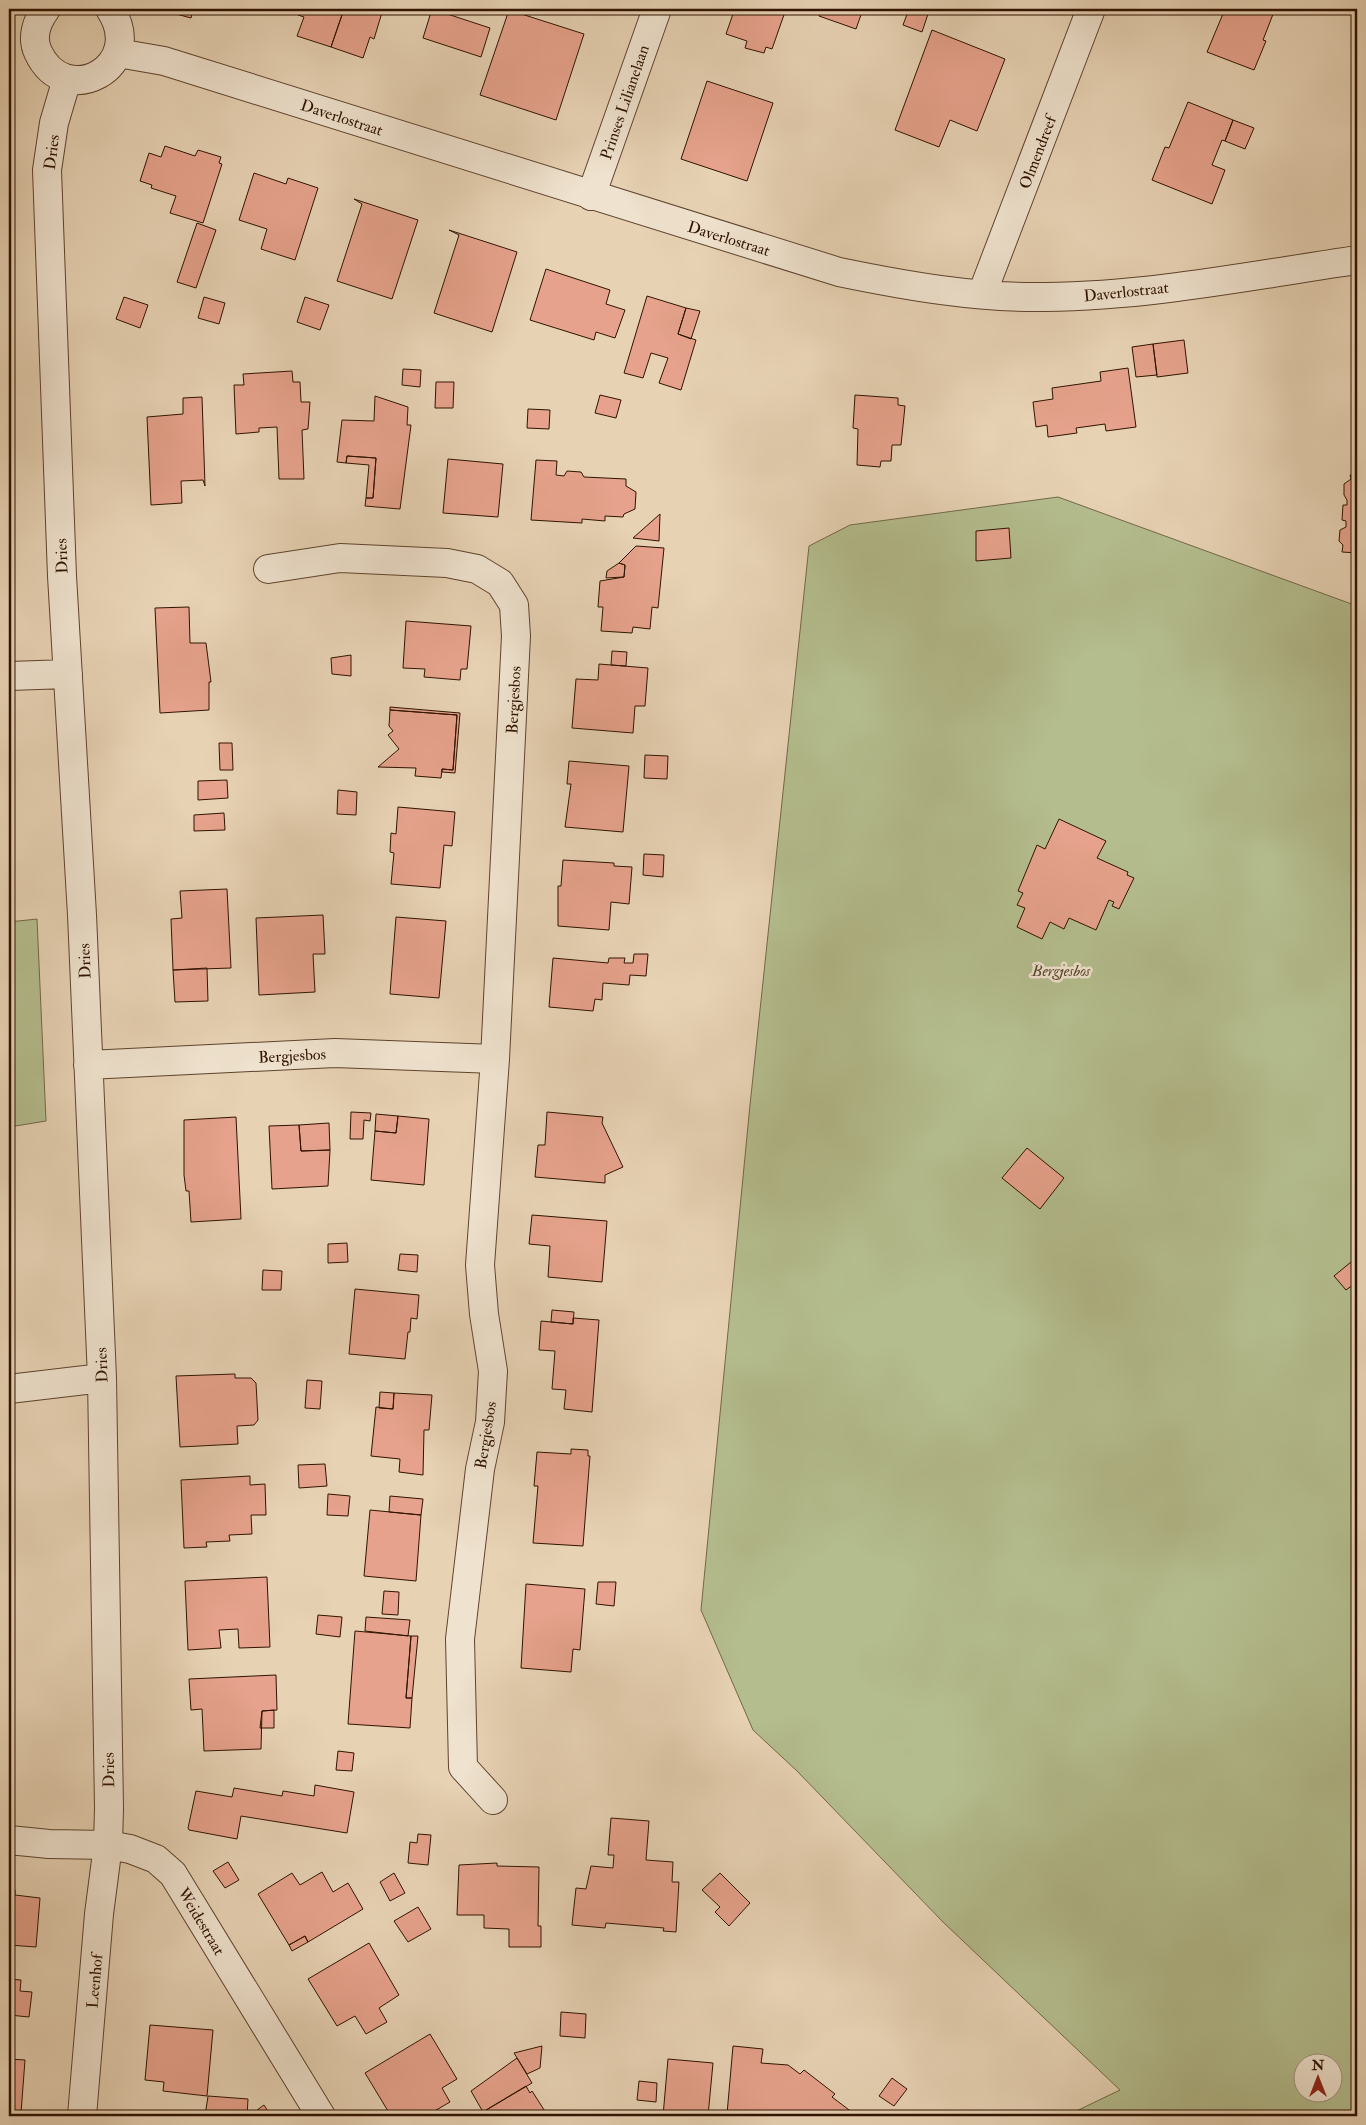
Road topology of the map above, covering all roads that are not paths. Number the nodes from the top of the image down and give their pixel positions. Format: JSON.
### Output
{"nodes":[{"id":1,"x":110,"y":9,"type":"edge"},
{"id":2,"x":657,"y":9,"type":"edge"},
{"id":3,"x":1091,"y":9,"type":"edge"},
{"id":4,"x":36,"y":12,"type":"edge"},
{"id":5,"x":118,"y":53,"type":"junction"},
{"id":6,"x":67,"y":79,"type":"junction"},
{"id":7,"x":591,"y":196,"type":"junction"},
{"id":8,"x":1357,"y":260,"type":"edge"},
{"id":9,"x":982,"y":294,"type":"junction"},
{"id":10,"x":268,"y":569,"type":"dead end"},
{"id":11,"x":68,"y":674,"type":"junction"},
{"id":12,"x":9,"y":676,"type":"edge"},
{"id":13,"x":495,"y":1059,"type":"junction"},
{"id":14,"x":88,"y":1065,"type":"junction"},
{"id":15,"x":102,"y":1378,"type":"junction"},
{"id":16,"x":9,"y":1389,"type":"edge"},
{"id":17,"x":493,"y":1800,"type":"dead end"},
{"id":18,"x":9,"y":1840,"type":"edge"},
{"id":19,"x":108,"y":1845,"type":"junction"},
{"id":20,"x":82,"y":2116,"type":"edge"},
{"id":21,"x":321,"y":2116,"type":"edge"}],
"edges":[{"from":1,"to":5,"type":"street"},
{"from":2,"to":7,"type":"street","name":"Prinses Lilianelaan"},
{"from":3,"to":9,"type":"street","name":"Olmendreef"},
{"from":4,"to":6,"type":"street"},
{"from":5,"to":6,"type":"street"},
{"from":5,"to":7,"type":"street","name":"Daverlostraat"},
{"from":6,"to":11,"type":"street","name":"Dries"},
{"from":7,"to":9,"type":"street","name":"Daverlostraat"},
{"from":8,"to":9,"type":"street","name":"Daverlostraat"},
{"from":10,"to":13,"type":"street","name":"Bergjesbos"},
{"from":11,"to":12,"type":"street"},
{"from":11,"to":14,"type":"street","name":"Dries"},
{"from":13,"to":14,"type":"street","name":"Bergjesbos"},
{"from":13,"to":17,"type":"street","name":"Bergjesbos"},
{"from":14,"to":15,"type":"street","name":"Dries"},
{"from":15,"to":16,"type":"street"},
{"from":15,"to":19,"type":"street","name":"Dries"},
{"from":18,"to":19,"type":"street","name":"Weidestraat"},
{"from":19,"to":20,"type":"street","name":"Leenhof"},
{"from":19,"to":21,"type":"street","name":"Weidestraat"}]}
